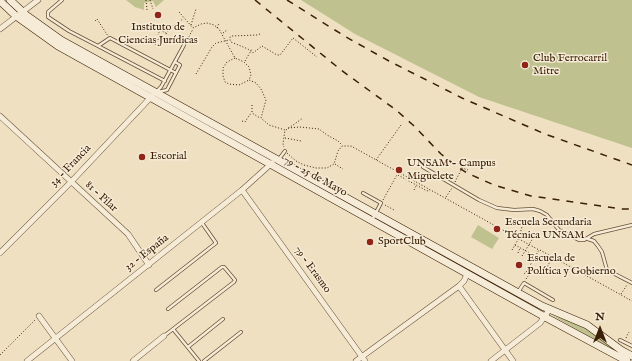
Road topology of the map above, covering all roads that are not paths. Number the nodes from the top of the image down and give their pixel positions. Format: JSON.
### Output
{"nodes":[{"id":1,"x":10,"y":0,"type":"edge"},
{"id":2,"x":38,"y":0,"type":"edge"},
{"id":3,"x":62,"y":0,"type":"edge"},
{"id":4,"x":0,"y":1,"type":"edge"},
{"id":5,"x":19,"y":14,"type":"junction"},
{"id":6,"x":1,"y":27,"type":"edge"},
{"id":7,"x":184,"y":45,"type":"road end"},
{"id":8,"x":98,"y":46,"type":"junction"},
{"id":9,"x":175,"y":62,"type":"junction"},
{"id":10,"x":170,"y":71,"type":"junction"},
{"id":11,"x":176,"y":73,"type":"junction"},
{"id":12,"x":164,"y":82,"type":"junction"},
{"id":13,"x":156,"y":92,"type":"junction"},
{"id":14,"x":150,"y":98,"type":"junction"},
{"id":15,"x":0,"y":116,"type":"edge"},
{"id":16,"x":286,"y":151,"type":"road end"},
{"id":17,"x":276,"y":159,"type":"junction"},
{"id":18,"x":270,"y":165,"type":"junction"},
{"id":19,"x":423,"y":167,"type":"dead end"},
{"id":20,"x":71,"y":182,"type":"junction"},
{"id":21,"x":242,"y":190,"type":"junction"},
{"id":22,"x":363,"y":193,"type":"dead end"},
{"id":23,"x":374,"y":218,"type":"junction"},
{"id":24,"x":202,"y":222,"type":"junction"},
{"id":25,"x":632,"y":225,"type":"edge"},
{"id":26,"x":588,"y":238,"type":"junction"},
{"id":27,"x":0,"y":253,"type":"edge"},
{"id":28,"x":149,"y":264,"type":"junction"},
{"id":29,"x":467,"y":274,"type":"junction"},
{"id":30,"x":631,"y":282,"type":"edge"},
{"id":31,"x":459,"y":286,"type":"junction"},
{"id":32,"x":156,"y":290,"type":"dead end"},
{"id":33,"x":518,"y":292,"type":"junction"},
{"id":34,"x":553,"y":300,"type":"dead end"},
{"id":35,"x":168,"y":309,"type":"dead end"},
{"id":36,"x":549,"y":310,"type":"junction"},
{"id":37,"x":39,"y":316,"type":"road end"},
{"id":38,"x":545,"y":317,"type":"junction"},
{"id":39,"x":222,"y":319,"type":"dead end"},
{"id":40,"x":174,"y":329,"type":"junction"},
{"id":41,"x":241,"y":332,"type":"dead end"},
{"id":42,"x":164,"y":336,"type":"joint"},
{"id":43,"x":55,"y":338,"type":"junction"},
{"id":44,"x":620,"y":340,"type":"dead end"},
{"id":45,"x":632,"y":346,"type":"edge"},
{"id":46,"x":188,"y":347,"type":"junction"},
{"id":47,"x":505,"y":350,"type":"junction"},
{"id":48,"x":628,"y":357,"type":"edge"},
{"id":49,"x":364,"y":359,"type":"edge"},
{"id":50,"x":27,"y":361,"type":"edge"},
{"id":51,"x":72,"y":361,"type":"edge"},
{"id":52,"x":134,"y":361,"type":"edge"},
{"id":53,"x":199,"y":361,"type":"edge"},
{"id":54,"x":204,"y":361,"type":"edge"},
{"id":55,"x":356,"y":361,"type":"edge"},
{"id":56,"x":491,"y":361,"type":"edge"},
{"id":57,"x":513,"y":361,"type":"edge"}],
"edges":[{"from":1,"to":5,"type":"main road","name":"79 - 25 de Mayo"},
{"from":2,"to":5,"type":"street"},
{"from":3,"to":8,"type":"lane"},
{"from":4,"to":5,"type":"main road","name":"79 - 25 de Mayo"},
{"from":5,"to":6,"type":"street"},
{"from":5,"to":13,"type":"main road","name":"79 - 25 de Mayo"},
{"from":5,"to":14,"type":"main road","name":"79 - 25 de Mayo"},
{"from":7,"to":9,"type":"lane"},
{"from":8,"to":10,"type":"lane"},
{"from":8,"to":12,"type":"lane"},
{"from":9,"to":10,"type":"lane"},
{"from":9,"to":11,"type":"lane"},
{"from":10,"to":11,"type":"lane"},
{"from":10,"to":12,"type":"lane"},
{"from":11,"to":13,"type":"lane"},
{"from":12,"to":13,"type":"lane"},
{"from":13,"to":14,"type":"street","name":"34 - Francia"},
{"from":13,"to":17,"type":"main road","name":"79 - 25 de Mayo"},
{"from":14,"to":18,"type":"main road","name":"79 - 25 de Mayo"},
{"from":14,"to":20,"type":"street","name":"34 - Francia"},
{"from":15,"to":20,"type":"street","name":"81 - Pilar"},
{"from":16,"to":17,"type":"lane"},
{"from":17,"to":18,"type":"street","name":"32 - España"},
{"from":17,"to":23,"type":"main road","name":"79 - 25 de Mayo"},
{"from":18,"to":21,"type":"street","name":"32 - España"},
{"from":18,"to":23,"type":"main road","name":"79 - 25 de Mayo"},
{"from":19,"to":26,"type":"lane"},
{"from":20,"to":27,"type":"street","name":"34 - Francia"},
{"from":20,"to":28,"type":"street","name":"81 - Pilar"},
{"from":21,"to":24,"type":"street","name":"32 - España"},
{"from":21,"to":49,"type":"street","name":"79 - Erasmo"},
{"from":22,"to":23,"type":"lane"},
{"from":23,"to":29,"type":"main road","name":"79 - 25 de Mayo"},
{"from":23,"to":33,"type":"main road","name":"79 - 25 de Mayo"},
{"from":24,"to":28,"type":"street","name":"32 - España"},
{"from":24,"to":32,"type":"lane"},
{"from":25,"to":26,"type":"lane"},
{"from":26,"to":30,"type":"lane"},
{"from":28,"to":43,"type":"street","name":"32 - España"},
{"from":29,"to":31,"type":"street"},
{"from":29,"to":38,"type":"main road","name":"79 - 25 de Mayo"},
{"from":31,"to":47,"type":"street"},
{"from":31,"to":49,"type":"street"},
{"from":33,"to":34,"type":"lane"},
{"from":33,"to":36,"type":"main road","name":"79 - 25 de Mayo"},
{"from":35,"to":40,"type":"lane"},
{"from":36,"to":38,"type":"street"},
{"from":36,"to":48,"type":"main road","name":"79 - 25 de Mayo"},
{"from":37,"to":43,"type":"street"},
{"from":38,"to":47,"type":"street"},
{"from":38,"to":48,"type":"main road","name":"79 - 25 de Mayo"},
{"from":39,"to":46,"type":"lane"},
{"from":40,"to":42,"type":"lane"},
{"from":40,"to":46,"type":"lane"},
{"from":41,"to":54,"type":"lane"},
{"from":42,"to":52,"type":"street"},
{"from":43,"to":50,"type":"street","name":"32 - España"},
{"from":43,"to":51,"type":"street"},
{"from":44,"to":45,"type":"lane"},
{"from":46,"to":53,"type":"lane"},
{"from":47,"to":56,"type":"street"},
{"from":47,"to":57,"type":"street"},
{"from":49,"to":55,"type":"street"}]}
